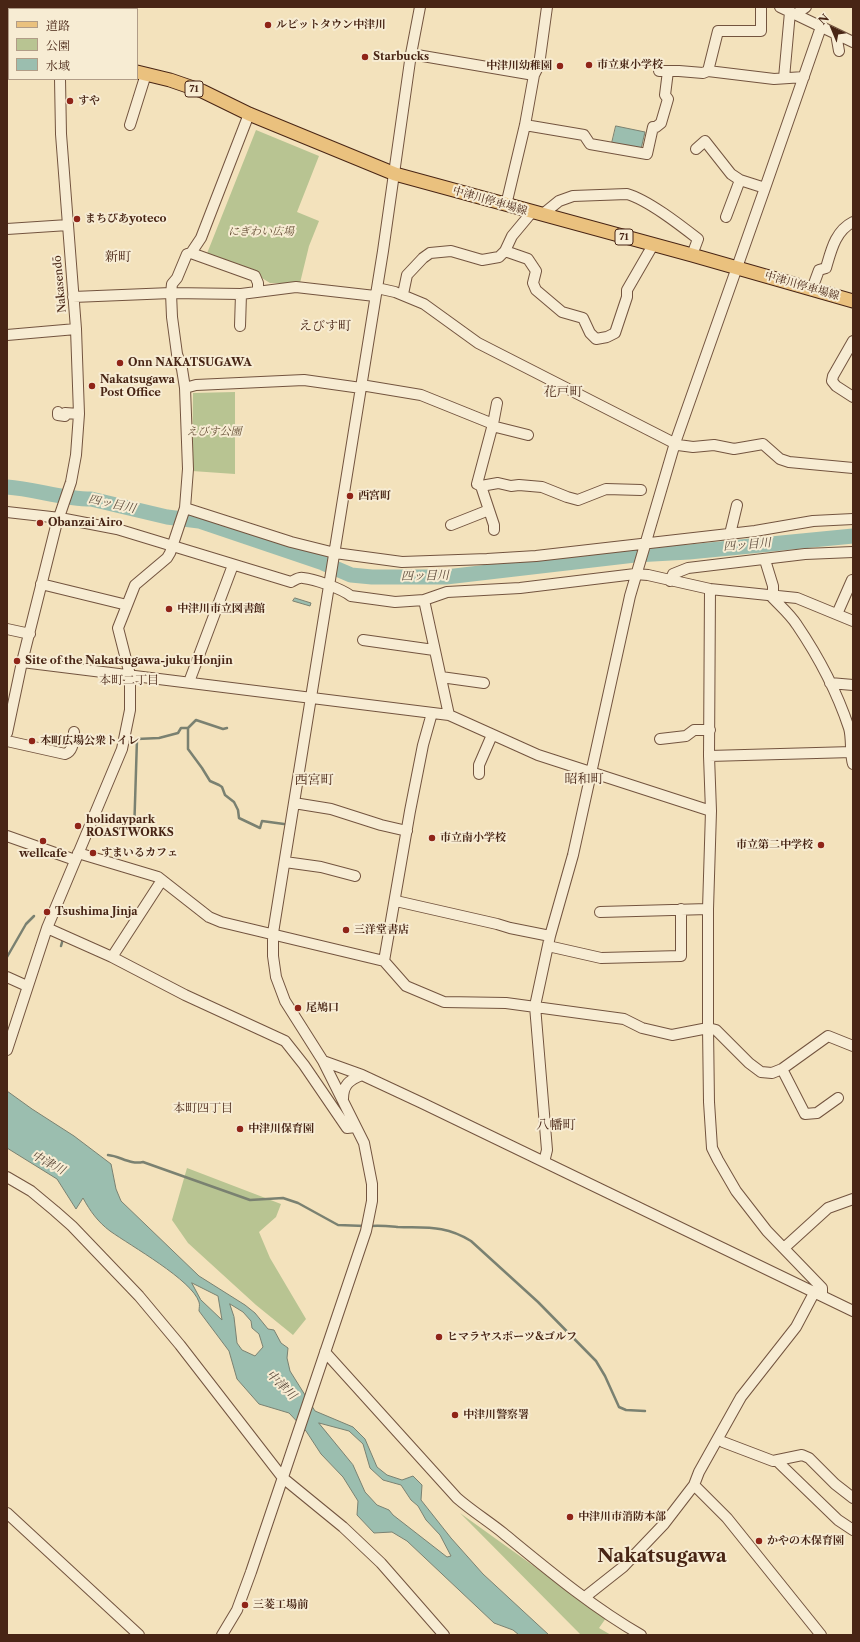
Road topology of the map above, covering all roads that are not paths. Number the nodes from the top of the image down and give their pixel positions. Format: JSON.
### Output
{"nodes":[{"id":1,"x":420,"y":7,"type":"edge"},
{"id":2,"x":547,"y":7,"type":"edge"},
{"id":3,"x":761,"y":7,"type":"edge"},
{"id":4,"x":780,"y":7,"type":"edge"},
{"id":5,"x":806,"y":7,"type":"edge"},
{"id":6,"x":793,"y":13,"type":"junction"},
{"id":7,"x":821,"y":27,"type":"junction"},
{"id":8,"x":836,"y":34,"type":"junction"},
{"id":9,"x":853,"y":42,"type":"edge"},
{"id":10,"x":839,"y":51,"type":"dead end"},
{"id":11,"x":411,"y":54,"type":"junction"},
{"id":12,"x":708,"y":71,"type":"junction"},
{"id":13,"x":142,"y":73,"type":"edge"},
{"id":14,"x":534,"y":75,"type":"junction"},
{"id":15,"x":804,"y":77,"type":"junction"},
{"id":16,"x":784,"y":78,"type":"junction"},
{"id":17,"x":60,"y":80,"type":"edge"},
{"id":18,"x":248,"y":114,"type":"junction"},
{"id":19,"x":130,"y":125,"type":"dead end"},
{"id":20,"x":525,"y":125,"type":"junction"},
{"id":21,"x":696,"y":149,"type":"dead end"},
{"id":22,"x":395,"y":174,"type":"junction"},
{"id":23,"x":740,"y":180,"type":"junction"},
{"id":24,"x":765,"y":188,"type":"junction"},
{"id":25,"x":506,"y":205,"type":"junction"},
{"id":26,"x":538,"y":213,"type":"junction"},
{"id":27,"x":726,"y":217,"type":"dead end"},
{"id":28,"x":853,"y":222,"type":"edge"},
{"id":29,"x":68,"y":225,"type":"junction"},
{"id":30,"x":7,"y":229,"type":"edge"},
{"id":31,"x":653,"y":245,"type":"junction"},
{"id":32,"x":505,"y":251,"type":"junction"},
{"id":33,"x":191,"y":253,"type":"junction"},
{"id":34,"x":692,"y":255,"type":"junction"},
{"id":35,"x":736,"y":268,"type":"junction"},
{"id":36,"x":812,"y":289,"type":"junction"},
{"id":37,"x":258,"y":291,"type":"junction"},
{"id":38,"x":376,"y":292,"type":"junction"},
{"id":39,"x":171,"y":293,"type":"junction"},
{"id":40,"x":241,"y":294,"type":"junction"},
{"id":41,"x":403,"y":294,"type":"junction"},
{"id":42,"x":74,"y":297,"type":"junction"},
{"id":43,"x":853,"y":301,"type":"edge"},
{"id":44,"x":240,"y":326,"type":"dead end"},
{"id":45,"x":76,"y":329,"type":"junction"},
{"id":46,"x":7,"y":335,"type":"edge"},
{"id":47,"x":853,"y":341,"type":"edge"},
{"id":48,"x":361,"y":387,"type":"junction"},
{"id":49,"x":185,"y":388,"type":"junction"},
{"id":50,"x":853,"y":397,"type":"edge"},
{"id":51,"x":497,"y":403,"type":"dead end"},
{"id":52,"x":58,"y":412,"type":"dead end"},
{"id":53,"x":79,"y":414,"type":"junction"},
{"id":54,"x":492,"y":425,"type":"junction"},
{"id":55,"x":528,"y":435,"type":"dead end"},
{"id":56,"x":674,"y":443,"type":"junction"},
{"id":57,"x":853,"y":468,"type":"edge"},
{"id":58,"x":481,"y":486,"type":"junction"},
{"id":59,"x":641,"y":490,"type":"dead end"},
{"id":60,"x":737,"y":505,"type":"dead end"},
{"id":61,"x":184,"y":510,"type":"junction"},
{"id":62,"x":489,"y":510,"type":"junction"},
{"id":63,"x":7,"y":512,"type":"edge"},
{"id":64,"x":61,"y":513,"type":"junction"},
{"id":65,"x":853,"y":519,"type":"edge"},
{"id":66,"x":450,"y":525,"type":"dead end"},
{"id":67,"x":494,"y":530,"type":"dead end"},
{"id":68,"x":730,"y":534,"type":"junction"},
{"id":69,"x":645,"y":544,"type":"junction"},
{"id":70,"x":173,"y":546,"type":"junction"},
{"id":71,"x":853,"y":552,"type":"edge"},
{"id":72,"x":334,"y":556,"type":"junction"},
{"id":73,"x":765,"y":560,"type":"junction"},
{"id":74,"x":233,"y":565,"type":"junction"},
{"id":75,"x":636,"y":574,"type":"junction"},
{"id":76,"x":852,"y":580,"type":"edge"},
{"id":77,"x":670,"y":581,"type":"junction"},
{"id":78,"x":330,"y":583,"type":"junction"},
{"id":79,"x":41,"y":584,"type":"junction"},
{"id":80,"x":710,"y":589,"type":"junction"},
{"id":81,"x":772,"y":595,"type":"junction"},
{"id":82,"x":424,"y":600,"type":"junction"},
{"id":83,"x":127,"y":605,"type":"junction"},
{"id":84,"x":837,"y":614,"type":"junction"},
{"id":85,"x":853,"y":621,"type":"edge"},
{"id":86,"x":7,"y":629,"type":"edge"},
{"id":87,"x":30,"y":634,"type":"junction"},
{"id":88,"x":363,"y":640,"type":"dead end"},
{"id":89,"x":434,"y":650,"type":"junction"},
{"id":90,"x":22,"y":662,"type":"junction"},
{"id":91,"x":130,"y":675,"type":"junction"},
{"id":92,"x":441,"y":677,"type":"junction"},
{"id":93,"x":190,"y":682,"type":"junction"},
{"id":94,"x":484,"y":683,"type":"dead end"},
{"id":95,"x":830,"y":683,"type":"junction"},
{"id":96,"x":853,"y":685,"type":"edge"},
{"id":97,"x":312,"y":698,"type":"junction"},
{"id":98,"x":432,"y":713,"type":"junction"},
{"id":99,"x":449,"y":715,"type":"junction"},
{"id":100,"x":710,"y":730,"type":"junction"},
{"id":101,"x":74,"y":732,"type":"dead end"},
{"id":102,"x":7,"y":733,"type":"edge"},
{"id":103,"x":492,"y":736,"type":"junction"},
{"id":104,"x":660,"y":739,"type":"dead end"},
{"id":105,"x":7,"y":741,"type":"edge"},
{"id":106,"x":852,"y":752,"type":"junction"},
{"id":107,"x":709,"y":756,"type":"junction"},
{"id":108,"x":853,"y":764,"type":"edge"},
{"id":109,"x":591,"y":772,"type":"junction"},
{"id":110,"x":478,"y":774,"type":"dead end"},
{"id":111,"x":294,"y":803,"type":"junction"},
{"id":112,"x":711,"y":810,"type":"junction"},
{"id":113,"x":407,"y":831,"type":"junction"},
{"id":114,"x":7,"y":836,"type":"edge"},
{"id":115,"x":77,"y":856,"type":"junction"},
{"id":116,"x":285,"y":862,"type":"junction"},
{"id":117,"x":355,"y":876,"type":"dead end"},
{"id":118,"x":162,"y":880,"type":"junction"},
{"id":119,"x":396,"y":901,"type":"junction"},
{"id":120,"x":708,"y":909,"type":"junction"},
{"id":121,"x":681,"y":910,"type":"junction"},
{"id":122,"x":600,"y":912,"type":"dead end"},
{"id":123,"x":47,"y":928,"type":"junction"},
{"id":124,"x":273,"y":934,"type":"junction"},
{"id":125,"x":549,"y":941,"type":"junction"},
{"id":126,"x":112,"y":957,"type":"junction"},
{"id":127,"x":384,"y":961,"type":"junction"},
{"id":128,"x":7,"y":977,"type":"edge"},
{"id":129,"x":27,"y":986,"type":"junction"},
{"id":130,"x":535,"y":1006,"type":"junction"},
{"id":131,"x":708,"y":1028,"type":"junction"},
{"id":132,"x":853,"y":1046,"type":"edge"},
{"id":133,"x":7,"y":1050,"type":"edge"},
{"id":134,"x":323,"y":1061,"type":"junction"},
{"id":135,"x":782,"y":1069,"type":"junction"},
{"id":136,"x":362,"y":1075,"type":"junction"},
{"id":137,"x":838,"y":1098,"type":"dead end"},
{"id":138,"x":343,"y":1099,"type":"junction"},
{"id":139,"x":356,"y":1127,"type":"junction"},
{"id":140,"x":544,"y":1162,"type":"junction"},
{"id":141,"x":7,"y":1176,"type":"edge"},
{"id":142,"x":853,"y":1199,"type":"edge"},
{"id":143,"x":784,"y":1248,"type":"junction"},
{"id":144,"x":818,"y":1294,"type":"junction"},
{"id":145,"x":853,"y":1311,"type":"edge"},
{"id":146,"x":325,"y":1352,"type":"junction"},
{"id":147,"x":723,"y":1442,"type":"dead end"},
{"id":148,"x":777,"y":1461,"type":"junction"},
{"id":149,"x":283,"y":1478,"type":"junction"},
{"id":150,"x":694,"y":1485,"type":"junction"},
{"id":151,"x":853,"y":1498,"type":"edge"},
{"id":152,"x":7,"y":1513,"type":"edge"},
{"id":153,"x":853,"y":1530,"type":"edge"},
{"id":154,"x":585,"y":1597,"type":"junction"},
{"id":155,"x":139,"y":1635,"type":"edge"},
{"id":156,"x":222,"y":1635,"type":"edge"},
{"id":157,"x":444,"y":1635,"type":"edge"},
{"id":158,"x":641,"y":1635,"type":"edge"},
{"id":159,"x":821,"y":1635,"type":"edge"}],
"edges":[{"from":1,"to":11,"type":"street"},
{"from":2,"to":14,"type":"street"},
{"from":3,"to":12,"type":"street"},
{"from":4,"to":6,"type":"street"},
{"from":5,"to":6,"type":"street"},
{"from":6,"to":7,"type":"street"},
{"from":6,"to":16,"type":"street"},
{"from":7,"to":8,"type":"street"},
{"from":7,"to":15,"type":"street"},
{"from":8,"to":9,"type":"street"},
{"from":8,"to":10,"type":"street"},
{"from":11,"to":14,"type":"street"},
{"from":11,"to":22,"type":"street"},
{"from":12,"to":16,"type":"street"},
{"from":12,"to":20,"type":"street"},
{"from":13,"to":18,"type":"main road","name":"中津川停車場線","number":"71"},
{"from":13,"to":19,"type":"street"},
{"from":14,"to":20,"type":"street"},
{"from":15,"to":16,"type":"street"},
{"from":15,"to":24,"type":"street"},
{"from":17,"to":29,"type":"street","name":"Nakasendō"},
{"from":18,"to":22,"type":"main road","name":"中津川停車場線","number":"71"},
{"from":18,"to":33,"type":"street"},
{"from":20,"to":25,"type":"street"},
{"from":21,"to":23,"type":"street"},
{"from":22,"to":25,"type":"main road","name":"中津川停車場線","number":"71"},
{"from":22,"to":38,"type":"street"},
{"from":23,"to":24,"type":"street"},
{"from":23,"to":27,"type":"street"},
{"from":24,"to":35,"type":"street"},
{"from":25,"to":26,"type":"main road","name":"中津川停車場線","number":"71"},
{"from":26,"to":31,"type":"main road","name":"中津川停車場線","number":"71"},
{"from":26,"to":32,"type":"street"},
{"from":26,"to":34,"type":"street"},
{"from":28,"to":36,"type":"street"},
{"from":29,"to":30,"type":"street"},
{"from":29,"to":42,"type":"street","name":"Nakasendō"},
{"from":31,"to":32,"type":"street"},
{"from":31,"to":34,"type":"main road","name":"中津川停車場線","number":"71"},
{"from":32,"to":41,"type":"street"},
{"from":33,"to":37,"type":"street"},
{"from":33,"to":39,"type":"street"},
{"from":34,"to":35,"type":"main road","name":"中津川停車場線","number":"71"},
{"from":35,"to":36,"type":"main road","name":"中津川停車場線","number":"71"},
{"from":35,"to":56,"type":"street"},
{"from":36,"to":43,"type":"main road","name":"中津川停車場線","number":"71"},
{"from":37,"to":38,"type":"street"},
{"from":37,"to":40,"type":"street"},
{"from":38,"to":41,"type":"street"},
{"from":38,"to":48,"type":"street"},
{"from":39,"to":40,"type":"street"},
{"from":39,"to":42,"type":"street"},
{"from":39,"to":49,"type":"street"},
{"from":40,"to":44,"type":"street"},
{"from":41,"to":56,"type":"street"},
{"from":42,"to":45,"type":"street","name":"Nakasendō"},
{"from":45,"to":46,"type":"street"},
{"from":45,"to":53,"type":"street","name":"Nakasendō"},
{"from":47,"to":50,"type":"street"},
{"from":48,"to":49,"type":"street"},
{"from":48,"to":54,"type":"street"},
{"from":48,"to":72,"type":"street"},
{"from":49,"to":61,"type":"street"},
{"from":51,"to":54,"type":"street"},
{"from":52,"to":53,"type":"street"},
{"from":53,"to":64,"type":"street","name":"Nakasendō"},
{"from":54,"to":55,"type":"street"},
{"from":54,"to":58,"type":"street"},
{"from":56,"to":57,"type":"street"},
{"from":56,"to":69,"type":"street"},
{"from":58,"to":59,"type":"street"},
{"from":58,"to":62,"type":"street"},
{"from":60,"to":68,"type":"street"},
{"from":61,"to":70,"type":"street"},
{"from":61,"to":72,"type":"street"},
{"from":62,"to":66,"type":"street"},
{"from":62,"to":67,"type":"street"},
{"from":63,"to":64,"type":"street"},
{"from":64,"to":70,"type":"street"},
{"from":64,"to":79,"type":"street"},
{"from":65,"to":68,"type":"street"},
{"from":68,"to":69,"type":"street"},
{"from":69,"to":72,"type":"street"},
{"from":69,"to":75,"type":"street"},
{"from":70,"to":74,"type":"street"},
{"from":70,"to":83,"type":"street"},
{"from":71,"to":73,"type":"street"},
{"from":72,"to":78,"type":"street"},
{"from":73,"to":77,"type":"street"},
{"from":73,"to":81,"type":"street"},
{"from":74,"to":78,"type":"street"},
{"from":74,"to":93,"type":"street"},
{"from":75,"to":77,"type":"street"},
{"from":75,"to":82,"type":"street"},
{"from":75,"to":109,"type":"street"},
{"from":76,"to":84,"type":"street"},
{"from":77,"to":80,"type":"street"},
{"from":78,"to":82,"type":"street"},
{"from":78,"to":97,"type":"street"},
{"from":79,"to":83,"type":"street"},
{"from":79,"to":87,"type":"street"},
{"from":80,"to":81,"type":"street"},
{"from":80,"to":100,"type":"street"},
{"from":81,"to":84,"type":"street"},
{"from":81,"to":95,"type":"street"},
{"from":82,"to":89,"type":"street"},
{"from":83,"to":91,"type":"street"},
{"from":84,"to":85,"type":"street"},
{"from":86,"to":87,"type":"street"},
{"from":87,"to":90,"type":"street"},
{"from":88,"to":89,"type":"street"},
{"from":89,"to":92,"type":"street"},
{"from":90,"to":91,"type":"street"},
{"from":90,"to":102,"type":"street"},
{"from":91,"to":93,"type":"street"},
{"from":91,"to":115,"type":"street"},
{"from":92,"to":94,"type":"street"},
{"from":92,"to":99,"type":"street"},
{"from":93,"to":97,"type":"street"},
{"from":95,"to":96,"type":"street"},
{"from":95,"to":106,"type":"street"},
{"from":97,"to":98,"type":"street"},
{"from":97,"to":111,"type":"street"},
{"from":98,"to":99,"type":"street"},
{"from":98,"to":113,"type":"street"},
{"from":99,"to":103,"type":"street"},
{"from":100,"to":104,"type":"street"},
{"from":100,"to":107,"type":"street"},
{"from":101,"to":105,"type":"street"},
{"from":103,"to":109,"type":"street"},
{"from":103,"to":110,"type":"street"},
{"from":106,"to":107,"type":"street"},
{"from":106,"to":108,"type":"street"},
{"from":107,"to":112,"type":"street"},
{"from":109,"to":112,"type":"street"},
{"from":109,"to":125,"type":"street"},
{"from":111,"to":113,"type":"street"},
{"from":111,"to":116,"type":"street"},
{"from":112,"to":120,"type":"street"},
{"from":113,"to":119,"type":"street"},
{"from":114,"to":115,"type":"street"},
{"from":115,"to":118,"type":"street"},
{"from":115,"to":123,"type":"street"},
{"from":116,"to":117,"type":"street"},
{"from":116,"to":124,"type":"street"},
{"from":118,"to":124,"type":"street"},
{"from":118,"to":126,"type":"street"},
{"from":119,"to":125,"type":"street"},
{"from":119,"to":127,"type":"street"},
{"from":120,"to":121,"type":"street"},
{"from":120,"to":131,"type":"street"},
{"from":121,"to":122,"type":"street"},
{"from":121,"to":125,"type":"street"},
{"from":123,"to":126,"type":"street"},
{"from":123,"to":129,"type":"street"},
{"from":124,"to":127,"type":"street"},
{"from":124,"to":134,"type":"street"},
{"from":125,"to":130,"type":"street"},
{"from":126,"to":139,"type":"street"},
{"from":127,"to":130,"type":"street"},
{"from":128,"to":129,"type":"street"},
{"from":129,"to":133,"type":"street"},
{"from":130,"to":131,"type":"street"},
{"from":130,"to":140,"type":"street"},
{"from":131,"to":135,"type":"street"},
{"from":131,"to":143,"type":"street"},
{"from":132,"to":135,"type":"street"},
{"from":134,"to":136,"type":"street"},
{"from":134,"to":138,"type":"street"},
{"from":135,"to":137,"type":"street"},
{"from":136,"to":138,"type":"street"},
{"from":136,"to":140,"type":"street"},
{"from":138,"to":139,"type":"street"},
{"from":139,"to":146,"type":"street"},
{"from":140,"to":144,"type":"street"},
{"from":141,"to":149,"type":"street"},
{"from":142,"to":143,"type":"street"},
{"from":143,"to":144,"type":"street"},
{"from":144,"to":145,"type":"street"},
{"from":144,"to":150,"type":"street"},
{"from":146,"to":149,"type":"street"},
{"from":146,"to":154,"type":"street"},
{"from":147,"to":148,"type":"street"},
{"from":148,"to":151,"type":"street"},
{"from":148,"to":153,"type":"street"},
{"from":149,"to":156,"type":"street"},
{"from":149,"to":157,"type":"street"},
{"from":150,"to":154,"type":"street"},
{"from":150,"to":159,"type":"street"},
{"from":152,"to":155,"type":"street"},
{"from":154,"to":158,"type":"street"}]}
